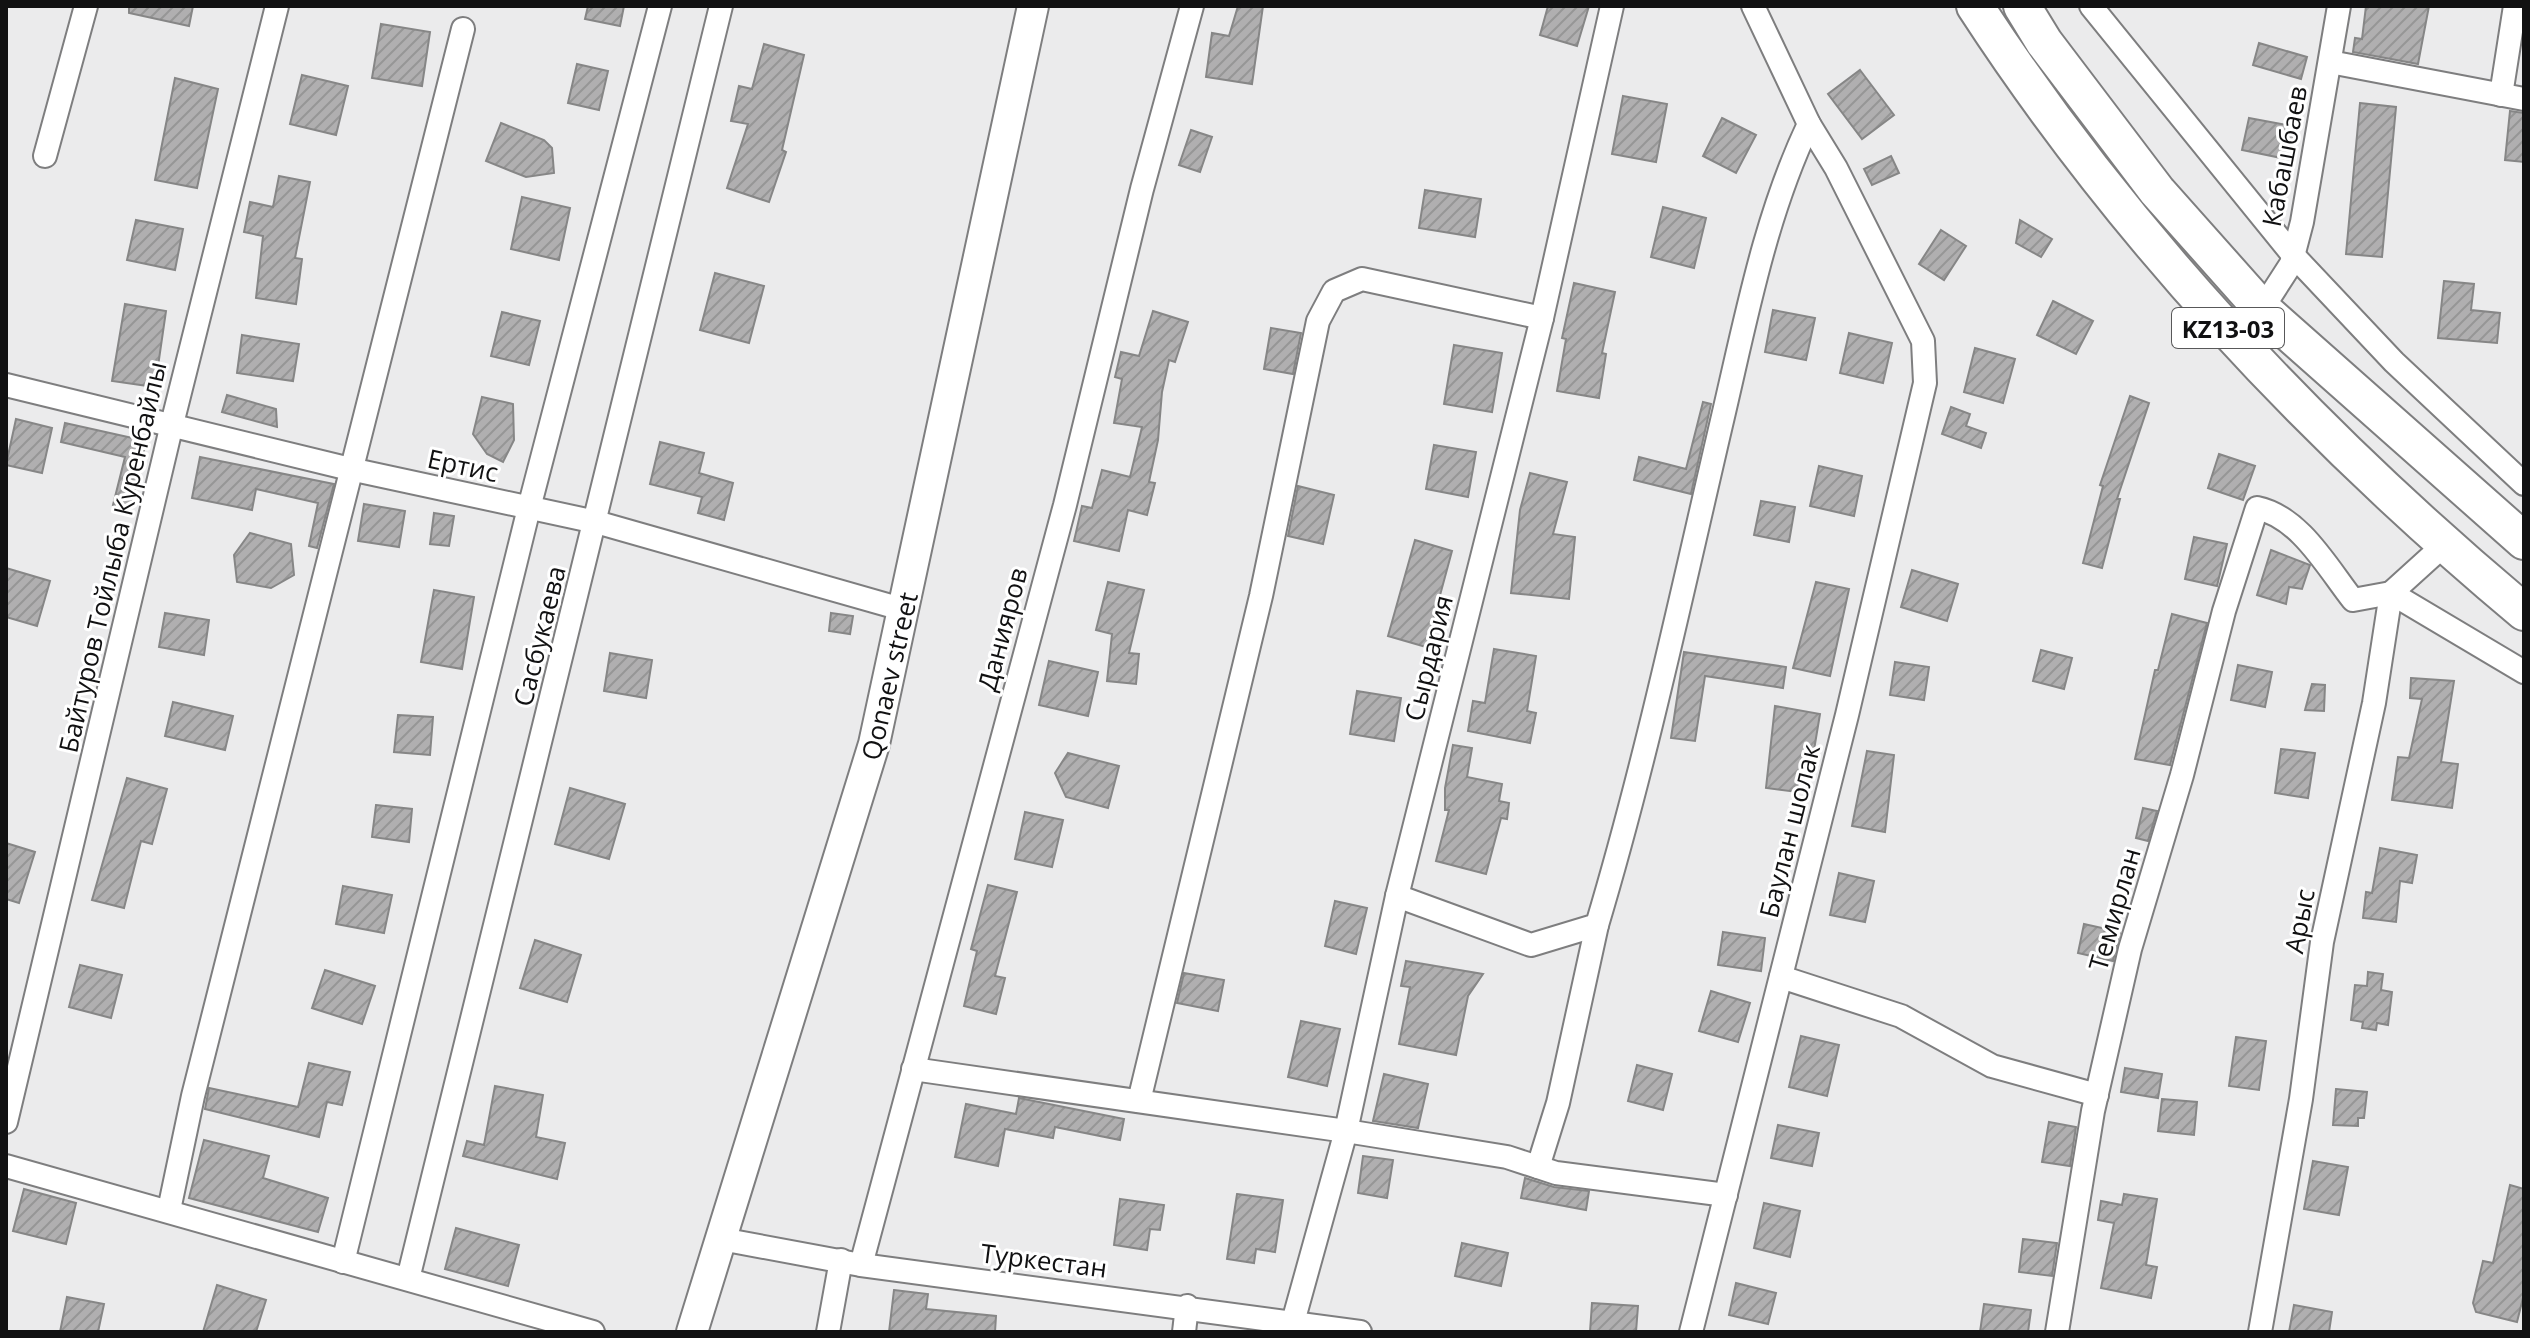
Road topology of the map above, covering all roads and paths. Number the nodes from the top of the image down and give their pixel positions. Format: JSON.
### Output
{"nodes":[{"id":1,"x":86,"y":6,"type":"edge"},
{"id":2,"x":277,"y":6,"type":"edge"},
{"id":3,"x":660,"y":6,"type":"edge"},
{"id":4,"x":721,"y":6,"type":"edge"},
{"id":5,"x":1033,"y":6,"type":"edge"},
{"id":6,"x":1192,"y":6,"type":"edge"},
{"id":7,"x":1612,"y":6,"type":"edge"},
{"id":8,"x":1753,"y":6,"type":"edge"},
{"id":9,"x":1975,"y":6,"type":"edge"},
{"id":10,"x":2022,"y":6,"type":"edge"},
{"id":11,"x":2091,"y":6,"type":"edge"},
{"id":12,"x":2339,"y":6,"type":"edge"},
{"id":13,"x":2515,"y":6,"type":"edge"},
{"id":14,"x":463,"y":29,"type":"dead end"},
{"id":15,"x":2330,"y":62,"type":"junction"},
{"id":16,"x":2501,"y":95,"type":"junction"},
{"id":17,"x":2524,"y":99,"type":"edge"},
{"id":18,"x":1809,"y":124,"type":"junction"},
{"id":19,"x":45,"y":156,"type":"dead end"},
{"id":20,"x":2293,"y":255,"type":"junction"},
{"id":21,"x":2262,"y":309,"type":"junction"},
{"id":22,"x":1542,"y":318,"type":"junction"},
{"id":23,"x":6,"y":385,"type":"edge"},
{"id":24,"x":172,"y":424,"type":"junction"},
{"id":25,"x":350,"y":469,"type":"junction"},
{"id":26,"x":2524,"y":484,"type":"edge"},
{"id":27,"x":529,"y":508,"type":"junction"},
{"id":28,"x":596,"y":522,"type":"junction"},
{"id":29,"x":2524,"y":541,"type":"edge"},
{"id":30,"x":2444,"y":545,"type":"junction"},
{"id":31,"x":2391,"y":593,"type":"junction"},
{"id":32,"x":905,"y":610,"type":"junction"},
{"id":33,"x":2524,"y":612,"type":"edge"},
{"id":34,"x":2524,"y":672,"type":"edge"},
{"id":35,"x":1397,"y":896,"type":"junction"},
{"id":36,"x":1597,"y":925,"type":"junction"},
{"id":37,"x":1781,"y":977,"type":"junction"},
{"id":38,"x":913,"y":1069,"type":"junction"},
{"id":39,"x":2097,"y":1095,"type":"junction"},
{"id":40,"x":1139,"y":1101,"type":"junction"},
{"id":41,"x":6,"y":1122,"type":"edge"},
{"id":42,"x":1346,"y":1131,"type":"junction"},
{"id":43,"x":6,"y":1166,"type":"edge"},
{"id":44,"x":1538,"y":1167,"type":"junction"},
{"id":45,"x":1726,"y":1195,"type":"junction"},
{"id":46,"x":169,"y":1210,"type":"junction"},
{"id":47,"x":721,"y":1239,"type":"junction"},
{"id":48,"x":343,"y":1262,"type":"junction"},
{"id":49,"x":851,"y":1262,"type":"junction"},
{"id":50,"x":408,"y":1279,"type":"junction"},
{"id":51,"x":1187,"y":1306,"type":"junction"},
{"id":52,"x":1293,"y":1322,"type":"junction"},
{"id":53,"x":593,"y":1332,"type":"edge"},
{"id":54,"x":692,"y":1332,"type":"edge"},
{"id":55,"x":828,"y":1332,"type":"edge"},
{"id":56,"x":1184,"y":1332,"type":"edge"},
{"id":57,"x":1360,"y":1332,"type":"edge"},
{"id":58,"x":1691,"y":1332,"type":"edge"},
{"id":59,"x":2057,"y":1332,"type":"edge"},
{"id":60,"x":2260,"y":1332,"type":"edge"}],
"edges":[{"from":1,"to":19,"type":"street"},
{"from":2,"to":24,"type":"street","name":"Байтуров Тойлыба Куренбайлы"},
{"from":3,"to":27,"type":"street","name":"Сасбукаева"},
{"from":4,"to":28,"type":"street","name":"Сасбукаева"},
{"from":5,"to":32,"type":"main road","name":"Qonaev street"},
{"from":6,"to":38,"type":"street","name":"Данияров"},
{"from":7,"to":22,"type":"street","name":"Сырдария"},
{"from":8,"to":18,"type":"street"},
{"from":9,"to":30,"type":"highway","number":"KZ13-03"},
{"from":10,"to":21,"type":"highway","number":"KZ13-03"},
{"from":11,"to":20,"type":"street"},
{"from":12,"to":15,"type":"street","name":"Кабашбаев"},
{"from":13,"to":16,"type":"street"},
{"from":14,"to":25,"type":"street"},
{"from":15,"to":16,"type":"street"},
{"from":15,"to":20,"type":"street","name":"Кабашбаев"},
{"from":16,"to":17,"type":"street"},
{"from":18,"to":36,"type":"street"},
{"from":18,"to":37,"type":"street","name":"Баулан шолак"},
{"from":20,"to":21,"type":"street","name":"Кабашбаев"},
{"from":20,"to":26,"type":"street"},
{"from":21,"to":29,"type":"highway","number":"KZ13-03"},
{"from":22,"to":35,"type":"street","name":"Сырдария"},
{"from":22,"to":40,"type":"street"},
{"from":23,"to":24,"type":"street","name":"Ертис"},
{"from":24,"to":25,"type":"street","name":"Ертис"},
{"from":24,"to":41,"type":"street","name":"Байтуров Тойлыба Куренбайлы"},
{"from":25,"to":27,"type":"street","name":"Ертис"},
{"from":25,"to":46,"type":"street"},
{"from":27,"to":28,"type":"street","name":"Ертис"},
{"from":27,"to":48,"type":"street","name":"Сасбукаева"},
{"from":28,"to":32,"type":"street","name":"Ертис"},
{"from":28,"to":50,"type":"street","name":"Сасбукаева"},
{"from":30,"to":31,"type":"street"},
{"from":30,"to":33,"type":"highway","number":"KZ13-03"},
{"from":31,"to":34,"type":"street"},
{"from":31,"to":39,"type":"street","name":"Темирлан"},
{"from":31,"to":60,"type":"street","name":"Арыс"},
{"from":32,"to":47,"type":"main road","name":"Qonaev street"},
{"from":35,"to":36,"type":"street"},
{"from":35,"to":42,"type":"street","name":"Сырдария"},
{"from":36,"to":44,"type":"street"},
{"from":37,"to":39,"type":"street"},
{"from":37,"to":45,"type":"street","name":"Баулан шолак"},
{"from":38,"to":40,"type":"street"},
{"from":38,"to":49,"type":"street","name":"Данияров"},
{"from":39,"to":59,"type":"street","name":"Темирлан"},
{"from":40,"to":42,"type":"street"},
{"from":42,"to":44,"type":"street"},
{"from":42,"to":52,"type":"street","name":"Сырдария"},
{"from":43,"to":46,"type":"street"},
{"from":44,"to":45,"type":"street"},
{"from":45,"to":58,"type":"street","name":"Баулан шолак"},
{"from":46,"to":48,"type":"street"},
{"from":47,"to":49,"type":"street","name":"Туркестан"},
{"from":47,"to":54,"type":"main road","name":"Qonaev street"},
{"from":48,"to":50,"type":"street"},
{"from":49,"to":51,"type":"street","name":"Туркестан"},
{"from":49,"to":55,"type":"street","name":"Данияров"},
{"from":50,"to":53,"type":"street"},
{"from":51,"to":52,"type":"street","name":"Туркестан"},
{"from":51,"to":56,"type":"street"},
{"from":52,"to":57,"type":"street","name":"Туркестан"}]}
